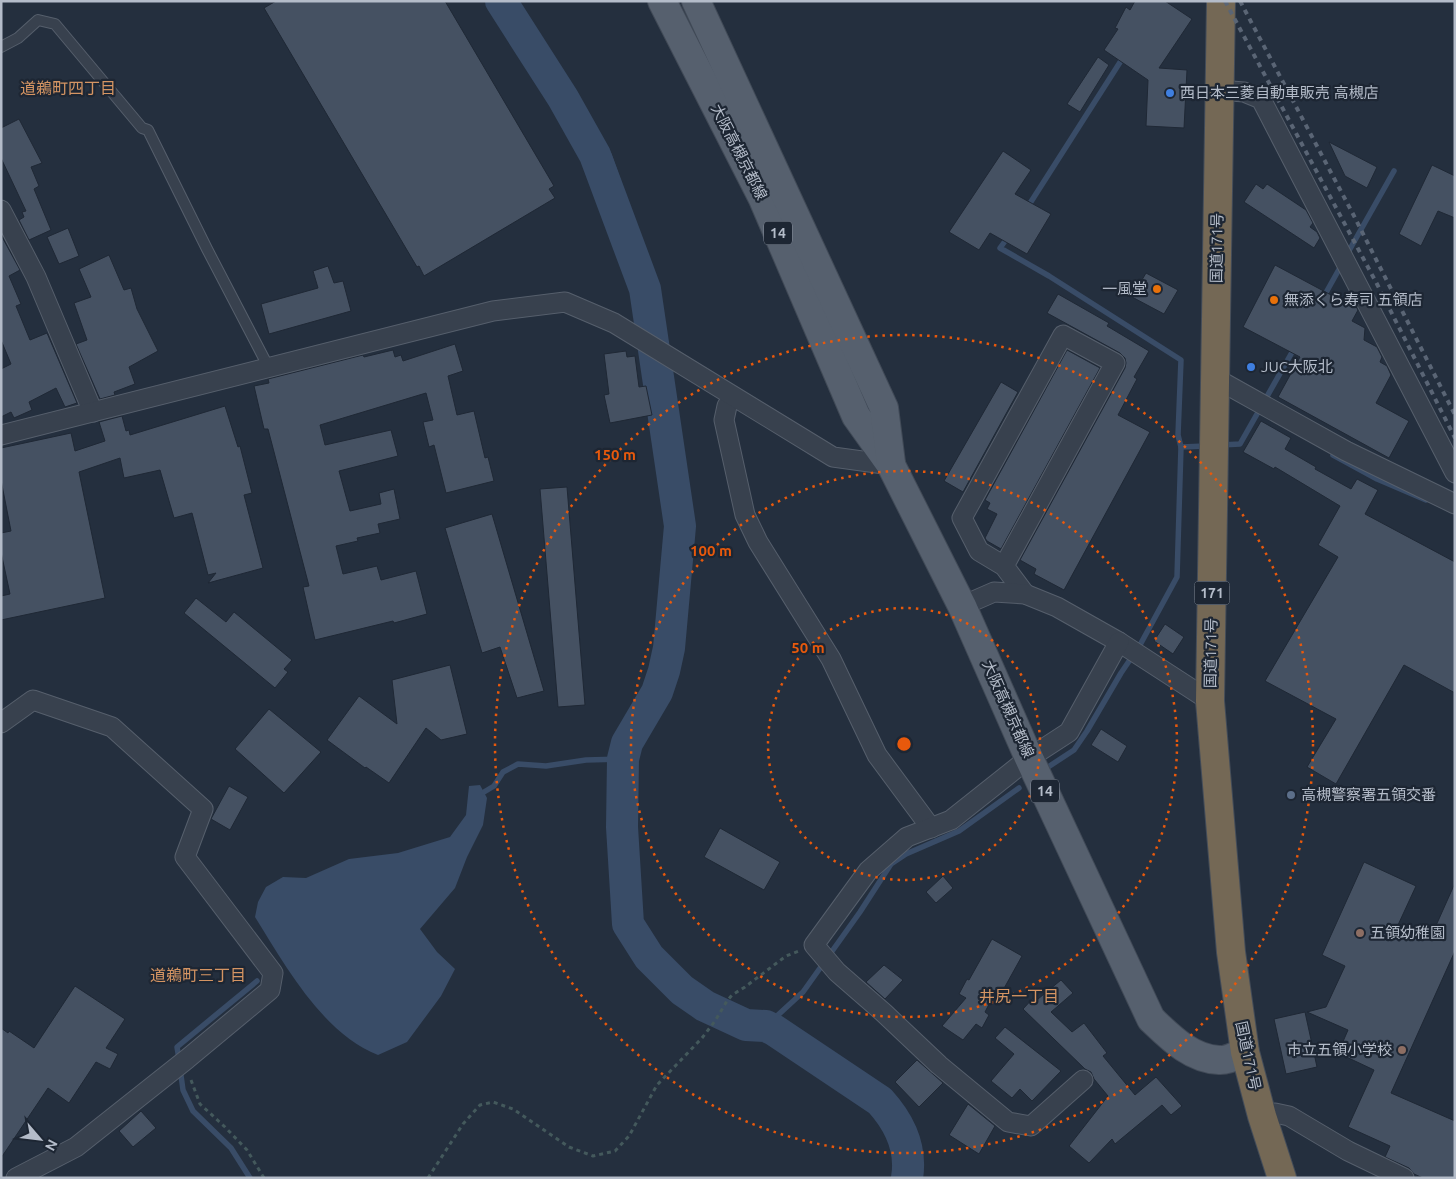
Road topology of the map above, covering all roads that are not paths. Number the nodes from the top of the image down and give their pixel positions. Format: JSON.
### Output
{"nodes":[{"id":1,"x":662,"y":1,"type":"edge"},
{"id":2,"x":696,"y":1,"type":"edge"},
{"id":3,"x":1221,"y":1,"type":"edge"},
{"id":4,"x":1,"y":47,"type":"edge"},
{"id":5,"x":1219,"y":90,"type":"junction"},
{"id":6,"x":3,"y":218,"type":"edge"},
{"id":7,"x":268,"y":368,"type":"junction"},
{"id":8,"x":1215,"y":378,"type":"junction"},
{"id":9,"x":733,"y":396,"type":"junction"},
{"id":10,"x":94,"y":412,"type":"junction"},
{"id":11,"x":1,"y":435,"type":"edge"},
{"id":12,"x":891,"y":464,"type":"junction"},
{"id":13,"x":1455,"y":473,"type":"edge"},
{"id":14,"x":1455,"y":504,"type":"edge"},
{"id":15,"x":1004,"y":566,"type":"junction"},
{"id":16,"x":1025,"y":594,"type":"junction"},
{"id":17,"x":962,"y":606,"type":"junction"},
{"id":18,"x":1122,"y":644,"type":"junction"},
{"id":19,"x":1210,"y":701,"type":"junction"},
{"id":20,"x":1,"y":723,"type":"edge"},
{"id":21,"x":1030,"y":758,"type":"junction"},
{"id":22,"x":931,"y":828,"type":"junction"},
{"id":23,"x":1245,"y":1052,"type":"junction"},
{"id":24,"x":1083,"y":1080,"type":"dead end"},
{"id":25,"x":1262,"y":1116,"type":"junction"},
{"id":26,"x":16,"y":1178,"type":"edge"},
{"id":27,"x":1282,"y":1178,"type":"edge"},
{"id":28,"x":1404,"y":1178,"type":"edge"}],
"edges":[{"from":1,"to":12,"type":"main road","name":"大阪高槻京都線","number":"14"},
{"from":2,"to":12,"type":"main road","name":"大阪高槻京都線","number":"14"},
{"from":3,"to":5,"type":"highway","name":"国道171号","number":"171"},
{"from":4,"to":7,"type":"lane"},
{"from":5,"to":8,"type":"highway","name":"国道171号","number":"171"},
{"from":5,"to":13,"type":"street"},
{"from":6,"to":10,"type":"street"},
{"from":7,"to":9,"type":"street"},
{"from":7,"to":10,"type":"street"},
{"from":8,"to":14,"type":"street"},
{"from":8,"to":19,"type":"highway","name":"国道171号","number":"171"},
{"from":9,"to":12,"type":"street"},
{"from":9,"to":22,"type":"street"},
{"from":10,"to":11,"type":"street"},
{"from":12,"to":17,"type":"main road","name":"大阪高槻京都線","number":"14"},
{"from":15,"to":15,"type":"street"},
{"from":15,"to":16,"type":"street"},
{"from":16,"to":17,"type":"street"},
{"from":16,"to":18,"type":"street"},
{"from":17,"to":21,"type":"main road","name":"大阪高槻京都線","number":"14"},
{"from":18,"to":19,"type":"street"},
{"from":18,"to":21,"type":"street"},
{"from":19,"to":23,"type":"highway","name":"国道171号","number":"171"},
{"from":20,"to":26,"type":"street"},
{"from":21,"to":22,"type":"street"},
{"from":21,"to":23,"type":"main road","name":"大阪高槻京都線","number":"14"},
{"from":22,"to":24,"type":"street"},
{"from":23,"to":25,"type":"highway","name":"国道171号","number":"171"},
{"from":25,"to":27,"type":"highway","name":"国道171号","number":"171"},
{"from":25,"to":28,"type":"street"}]}
